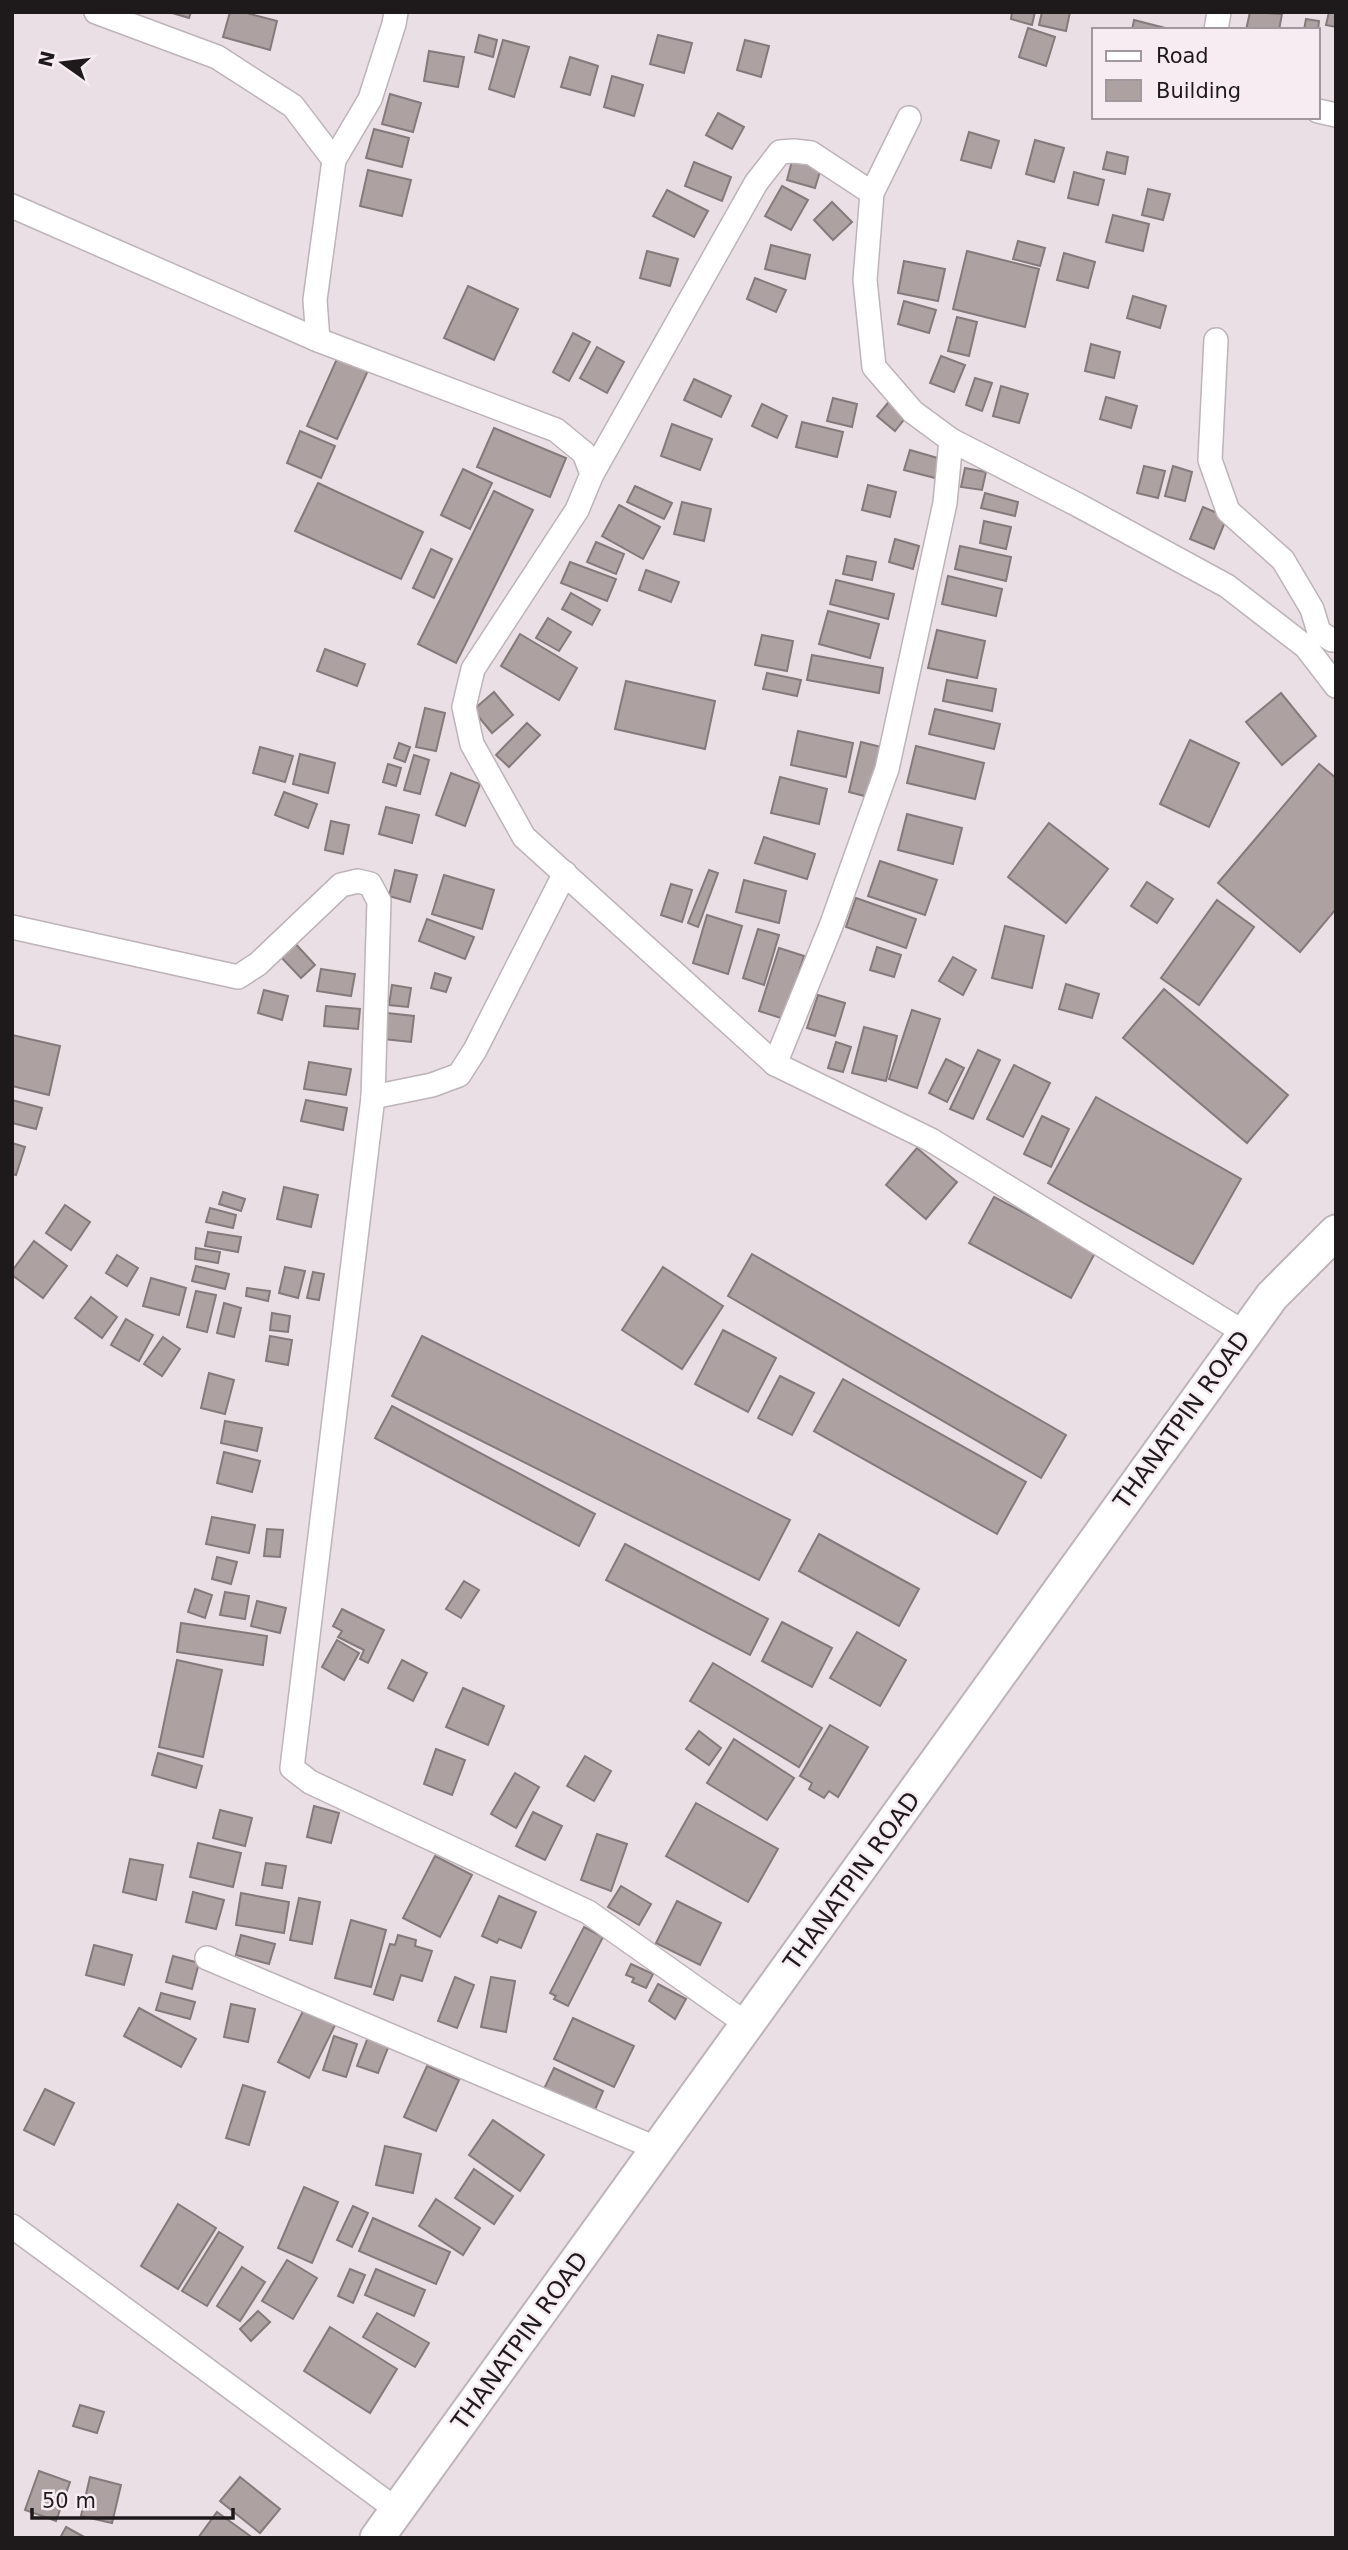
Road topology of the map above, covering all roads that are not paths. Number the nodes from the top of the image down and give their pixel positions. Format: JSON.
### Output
{"nodes":[{"id":1,"x":96,"y":12,"type":"edge"},
{"id":2,"x":396,"y":12,"type":"edge"},
{"id":3,"x":909,"y":118,"type":"dead end"},
{"id":4,"x":334,"y":160,"type":"junction"},
{"id":5,"x":872,"y":193,"type":"junction"},
{"id":6,"x":12,"y":206,"type":"edge"},
{"id":7,"x":318,"y":340,"type":"junction"},
{"id":8,"x":1216,"y":340,"type":"dead end"},
{"id":9,"x":951,"y":440,"type":"junction"},
{"id":10,"x":592,"y":474,"type":"junction"},
{"id":11,"x":1336,"y":639,"type":"edge"},
{"id":12,"x":1336,"y":686,"type":"edge"},
{"id":13,"x":565,"y":873,"type":"junction"},
{"id":14,"x":12,"y":927,"type":"edge"},
{"id":15,"x":775,"y":1064,"type":"junction"},
{"id":16,"x":373,"y":1097,"type":"junction"},
{"id":17,"x":1336,"y":1232,"type":"edge"},
{"id":18,"x":1245,"y":1333,"type":"junction"},
{"id":19,"x":208,"y":1958,"type":"dead end"},
{"id":20,"x":748,"y":2025,"type":"junction"},
{"id":21,"x":658,"y":2149,"type":"junction"},
{"id":22,"x":12,"y":2226,"type":"edge"},
{"id":23,"x":397,"y":2510,"type":"junction"},
{"id":24,"x":377,"y":2538,"type":"edge"}],
"edges":[{"from":1,"to":4,"type":"street"},
{"from":2,"to":4,"type":"street"},
{"from":3,"to":5,"type":"street"},
{"from":4,"to":7,"type":"street"},
{"from":5,"to":9,"type":"street"},
{"from":5,"to":10,"type":"street"},
{"from":6,"to":7,"type":"street"},
{"from":7,"to":10,"type":"street"},
{"from":8,"to":11,"type":"street"},
{"from":9,"to":12,"type":"street"},
{"from":9,"to":15,"type":"street"},
{"from":10,"to":13,"type":"street"},
{"from":13,"to":15,"type":"street"},
{"from":13,"to":16,"type":"street"},
{"from":14,"to":16,"type":"street"},
{"from":15,"to":18,"type":"street"},
{"from":16,"to":20,"type":"street"},
{"from":17,"to":18,"type":"main road","name":"THANATPIN ROAD"},
{"from":18,"to":20,"type":"main road","name":"THANATPIN ROAD"},
{"from":19,"to":21,"type":"street"},
{"from":20,"to":21,"type":"main road","name":"THANATPIN ROAD"},
{"from":21,"to":23,"type":"main road","name":"THANATPIN ROAD"},
{"from":22,"to":23,"type":"street"},
{"from":23,"to":24,"type":"main road","name":"THANATPIN ROAD"}]}
